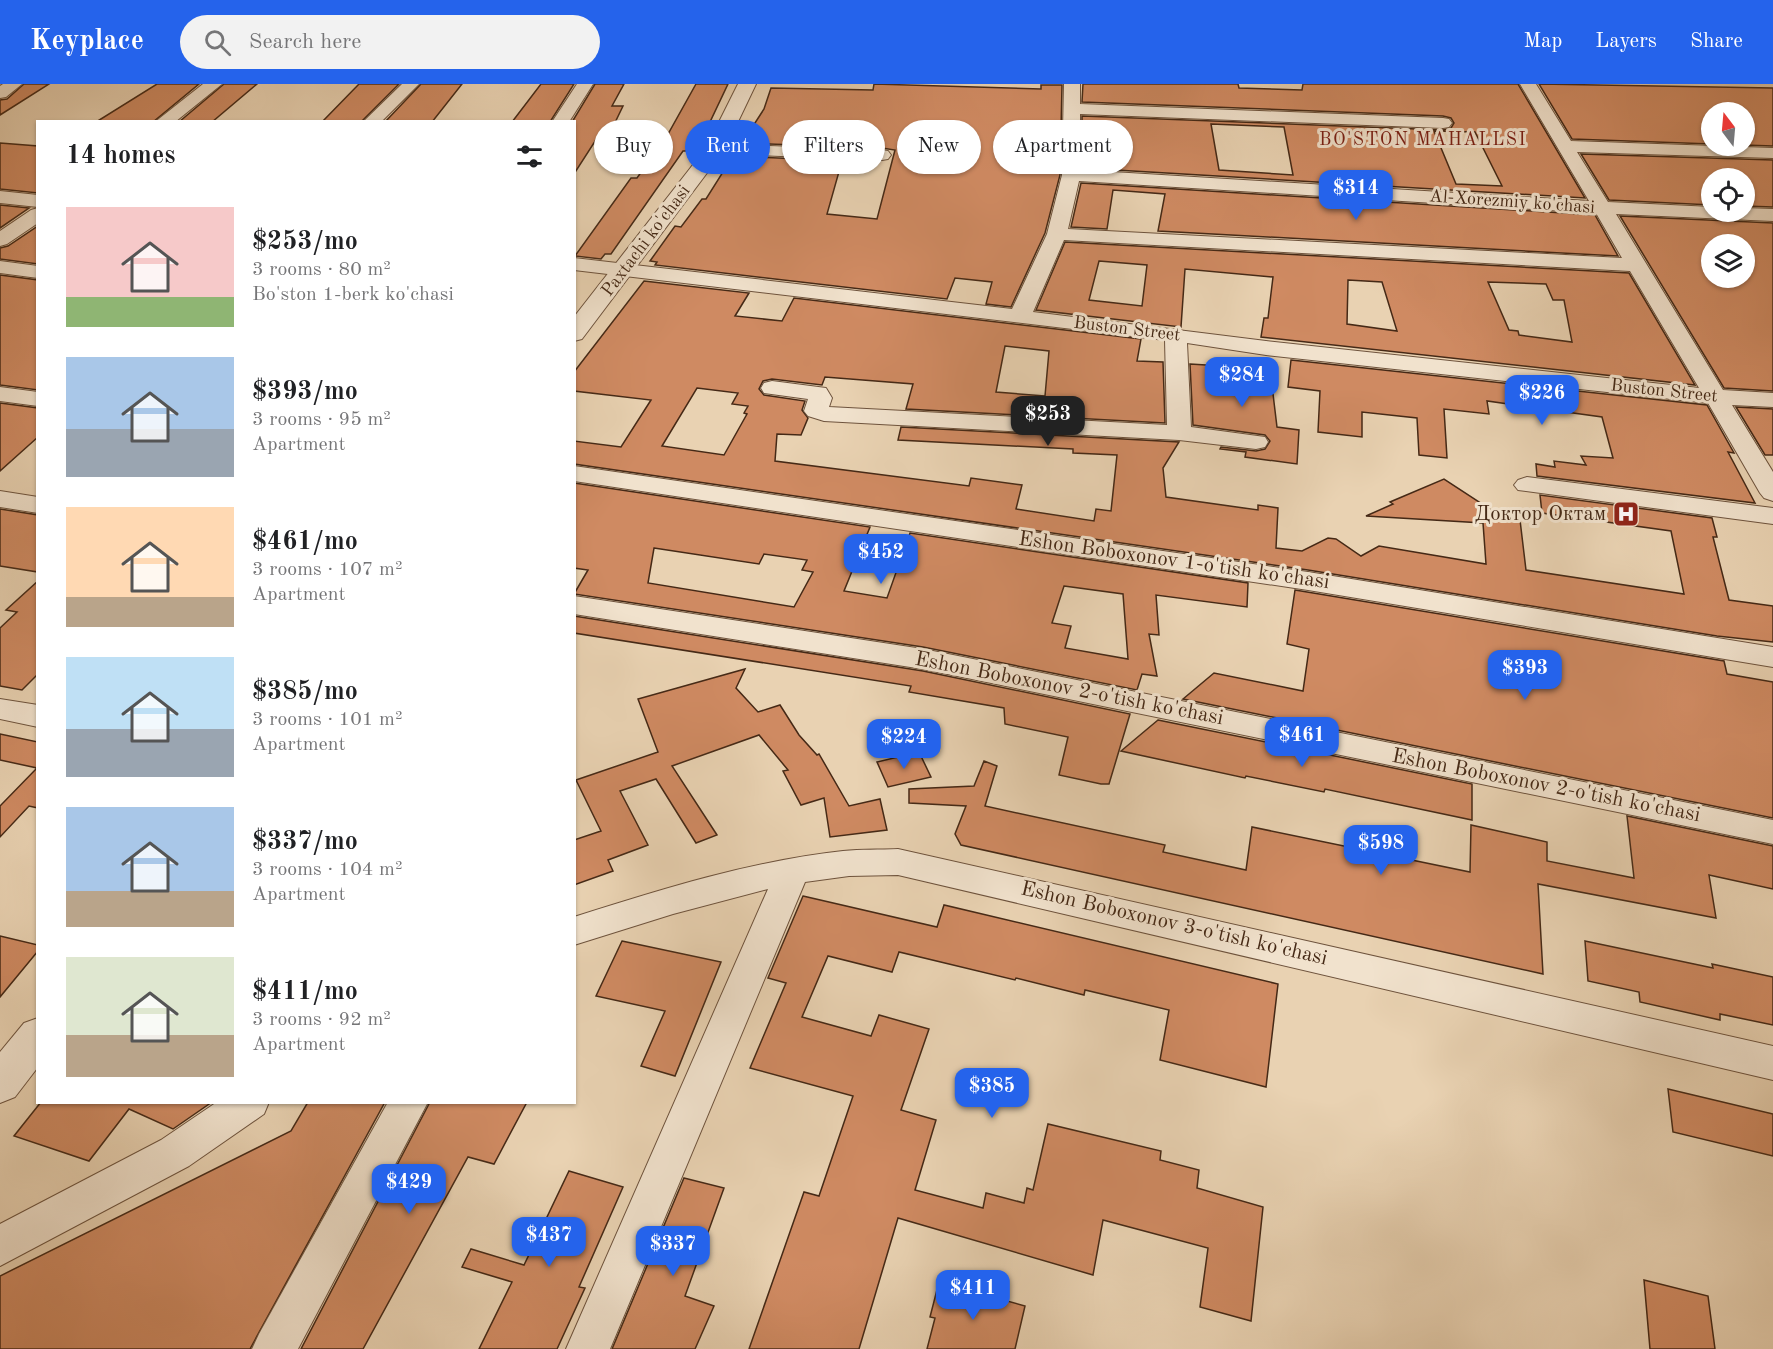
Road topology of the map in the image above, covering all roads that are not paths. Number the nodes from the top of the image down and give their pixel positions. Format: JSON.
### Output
{"nodes":[{"id":1,"x":14,"y":84,"type":"edge"},
{"id":2,"x":214,"y":84,"type":"edge"},
{"id":3,"x":411,"y":84,"type":"edge"},
{"id":4,"x":585,"y":84,"type":"edge"},
{"id":5,"x":747,"y":84,"type":"edge"},
{"id":6,"x":1072,"y":84,"type":"edge"},
{"id":7,"x":1528,"y":84,"type":"edge"},
{"id":8,"x":0,"y":93,"type":"edge"},
{"id":9,"x":1071,"y":109,"type":"junction"},
{"id":10,"x":166,"y":120,"type":"edge"},
{"id":11,"x":373,"y":120,"type":"edge"},
{"id":12,"x":561,"y":120,"type":"edge"},
{"id":13,"x":729,"y":120,"type":"edge"},
{"id":14,"x":1443,"y":123,"type":"dead end"},
{"id":15,"x":1565,"y":146,"type":"junction"},
{"id":16,"x":1773,"y":153,"type":"edge"},
{"id":17,"x":696,"y":174,"type":"edge"},
{"id":18,"x":1071,"y":175,"type":"junction"},
{"id":19,"x":0,"y":196,"type":"edge"},
{"id":20,"x":36,"y":201,"type":"edge"},
{"id":21,"x":1604,"y":208,"type":"junction"},
{"id":22,"x":36,"y":215,"type":"edge"},
{"id":23,"x":1773,"y":215,"type":"edge"},
{"id":24,"x":1057,"y":234,"type":"junction"},
{"id":25,"x":0,"y":240,"type":"edge"},
{"id":26,"x":576,"y":264,"type":"edge"},
{"id":27,"x":1636,"y":265,"type":"junction"},
{"id":28,"x":0,"y":267,"type":"edge"},
{"id":29,"x":625,"y":270,"type":"junction"},
{"id":30,"x":36,"y":272,"type":"edge"},
{"id":31,"x":1020,"y":316,"type":"junction"},
{"id":32,"x":576,"y":331,"type":"edge"},
{"id":33,"x":1176,"y":335,"type":"junction"},
{"id":34,"x":772,"y":388,"type":"dead end"},
{"id":35,"x":0,"y":394,"type":"edge"},
{"id":36,"x":1715,"y":397,"type":"junction"},
{"id":37,"x":36,"y":399,"type":"edge"},
{"id":38,"x":1773,"y":400,"type":"edge"},
{"id":39,"x":1179,"y":433,"type":"junction"},
{"id":40,"x":1256,"y":442,"type":"dead end"},
{"id":41,"x":576,"y":473,"type":"edge"},
{"id":42,"x":1527,"y":485,"type":"dead end"},
{"id":43,"x":1773,"y":493,"type":"edge"},
{"id":44,"x":0,"y":499,"type":"edge"},
{"id":45,"x":36,"y":505,"type":"edge"},
{"id":46,"x":1773,"y":516,"type":"edge"},
{"id":47,"x":576,"y":605,"type":"edge"},
{"id":48,"x":1773,"y":657,"type":"edge"},
{"id":49,"x":0,"y":709,"type":"edge"},
{"id":50,"x":36,"y":714,"type":"edge"},
{"id":51,"x":1773,"y":832,"type":"edge"},
{"id":52,"x":793,"y":871,"type":"junction"},
{"id":53,"x":576,"y":930,"type":"edge"},
{"id":54,"x":36,"y":1038,"type":"edge"},
{"id":55,"x":1773,"y":1063,"type":"edge"},
{"id":56,"x":0,"y":1084,"type":"edge"},
{"id":57,"x":247,"y":1104,"type":"edge"},
{"id":58,"x":408,"y":1104,"type":"edge"},
{"id":59,"x":0,"y":1246,"type":"edge"},
{"id":60,"x":274,"y":1349,"type":"edge"},
{"id":61,"x":588,"y":1349,"type":"edge"}],
"edges":[{"from":1,"to":8,"type":"street"},
{"from":2,"to":10,"type":"street"},
{"from":3,"to":11,"type":"street"},
{"from":4,"to":12,"type":"street"},
{"from":5,"to":13,"type":"street","name":"Paxtachi ko'chasi"},
{"from":6,"to":9,"type":"street"},
{"from":7,"to":15,"type":"street"},
{"from":9,"to":14,"type":"street"},
{"from":9,"to":18,"type":"street"},
{"from":15,"to":16,"type":"street"},
{"from":15,"to":21,"type":"street"},
{"from":17,"to":29,"type":"street","name":"Paxtachi ko'chasi"},
{"from":18,"to":21,"type":"street","name":"Al-Xorezmiy ko'chasi"},
{"from":18,"to":24,"type":"street"},
{"from":19,"to":20,"type":"street"},
{"from":21,"to":23,"type":"street","name":"Al-Xorezmiy ko'chasi"},
{"from":21,"to":27,"type":"street"},
{"from":22,"to":25,"type":"street"},
{"from":24,"to":27,"type":"street"},
{"from":24,"to":31,"type":"street"},
{"from":26,"to":29,"type":"street","name":"Buston Street"},
{"from":27,"to":36,"type":"street"},
{"from":28,"to":30,"type":"street"},
{"from":29,"to":31,"type":"street","name":"Buston Street"},
{"from":29,"to":32,"type":"street","name":"Paxtachi ko'chasi"},
{"from":31,"to":33,"type":"street","name":"Buston Street"},
{"from":33,"to":36,"type":"street","name":"Buston Street"},
{"from":33,"to":39,"type":"street"},
{"from":34,"to":39,"type":"street"},
{"from":35,"to":37,"type":"street"},
{"from":36,"to":38,"type":"street","name":"Buston Street"},
{"from":36,"to":43,"type":"street"},
{"from":39,"to":40,"type":"street"},
{"from":41,"to":48,"type":"street","name":"Eshon Boboxonov 1-o'tish ko'chasi"},
{"from":42,"to":46,"type":"street"},
{"from":44,"to":45,"type":"street"},
{"from":47,"to":51,"type":"street","name":"Eshon Boboxonov 2-o'tish ko'chasi"},
{"from":49,"to":50,"type":"street"},
{"from":52,"to":53,"type":"street","name":"Eshon Boboxonov 3-o'tish ko'chasi"},
{"from":52,"to":55,"type":"street","name":"Eshon Boboxonov 3-o'tish ko'chasi"},
{"from":52,"to":61,"type":"street"},
{"from":54,"to":56,"type":"street"},
{"from":57,"to":59,"type":"street"},
{"from":58,"to":60,"type":"street"}]}
